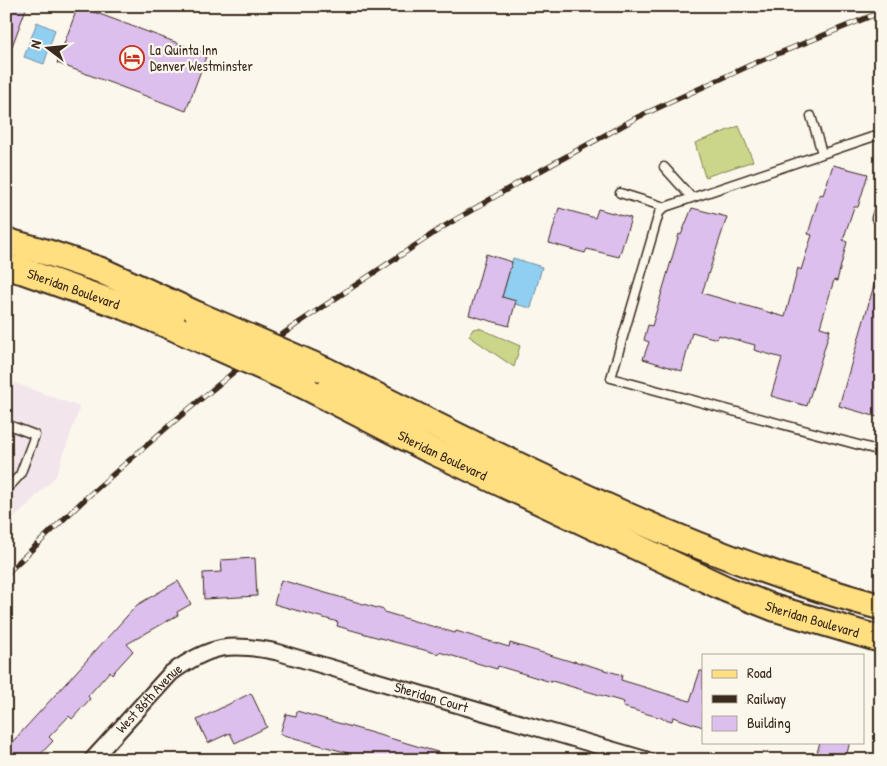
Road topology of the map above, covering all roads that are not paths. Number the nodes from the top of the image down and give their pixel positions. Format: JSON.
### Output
{"nodes":[{"id":1,"x":811,"y":116,"type":"dead end"},
{"id":2,"x":881,"y":134,"type":"edge"},
{"id":3,"x":822,"y":153,"type":"junction"},
{"id":4,"x":664,"y":167,"type":"dead end"},
{"id":5,"x":620,"y":192,"type":"dead end"},
{"id":6,"x":691,"y":197,"type":"junction"},
{"id":7,"x":881,"y":201,"type":"edge"},
{"id":8,"x":665,"y":207,"type":"junction"},
{"id":9,"x":876,"y":218,"type":"dead end"},
{"id":10,"x":6,"y":241,"type":"edge"},
{"id":11,"x":6,"y":267,"type":"edge"},
{"id":12,"x":189,"y":322,"type":"junction"},
{"id":13,"x":6,"y":424,"type":"edge"},
{"id":14,"x":881,"y":451,"type":"edge"},
{"id":15,"x":6,"y":490,"type":"edge"},
{"id":16,"x":881,"y":607,"type":"edge"},
{"id":17,"x":881,"y":638,"type":"edge"},
{"id":18,"x":213,"y":648,"type":"joint"},
{"id":19,"x":92,"y":760,"type":"edge"},
{"id":20,"x":647,"y":760,"type":"edge"}],
"edges":[{"from":1,"to":3,"type":"lane"},
{"from":2,"to":3,"type":"lane"},
{"from":3,"to":6,"type":"lane"},
{"from":4,"to":6,"type":"lane"},
{"from":5,"to":8,"type":"lane"},
{"from":6,"to":8,"type":"lane"},
{"from":7,"to":9,"type":"lane"},
{"from":8,"to":14,"type":"lane"},
{"from":10,"to":12,"type":"main road","name":"Sheridan Boulevard"},
{"from":11,"to":12,"type":"main road","name":"Sheridan Boulevard"},
{"from":12,"to":16,"type":"main road","name":"Sheridan Boulevard","bridge":true},
{"from":12,"to":17,"type":"main road","name":"Sheridan Boulevard","bridge":true},
{"from":13,"to":15,"type":"lane"},
{"from":18,"to":19,"type":"street","name":"West 86th Avenue"},
{"from":18,"to":20,"type":"street","name":"Sheridan Court"}]}
